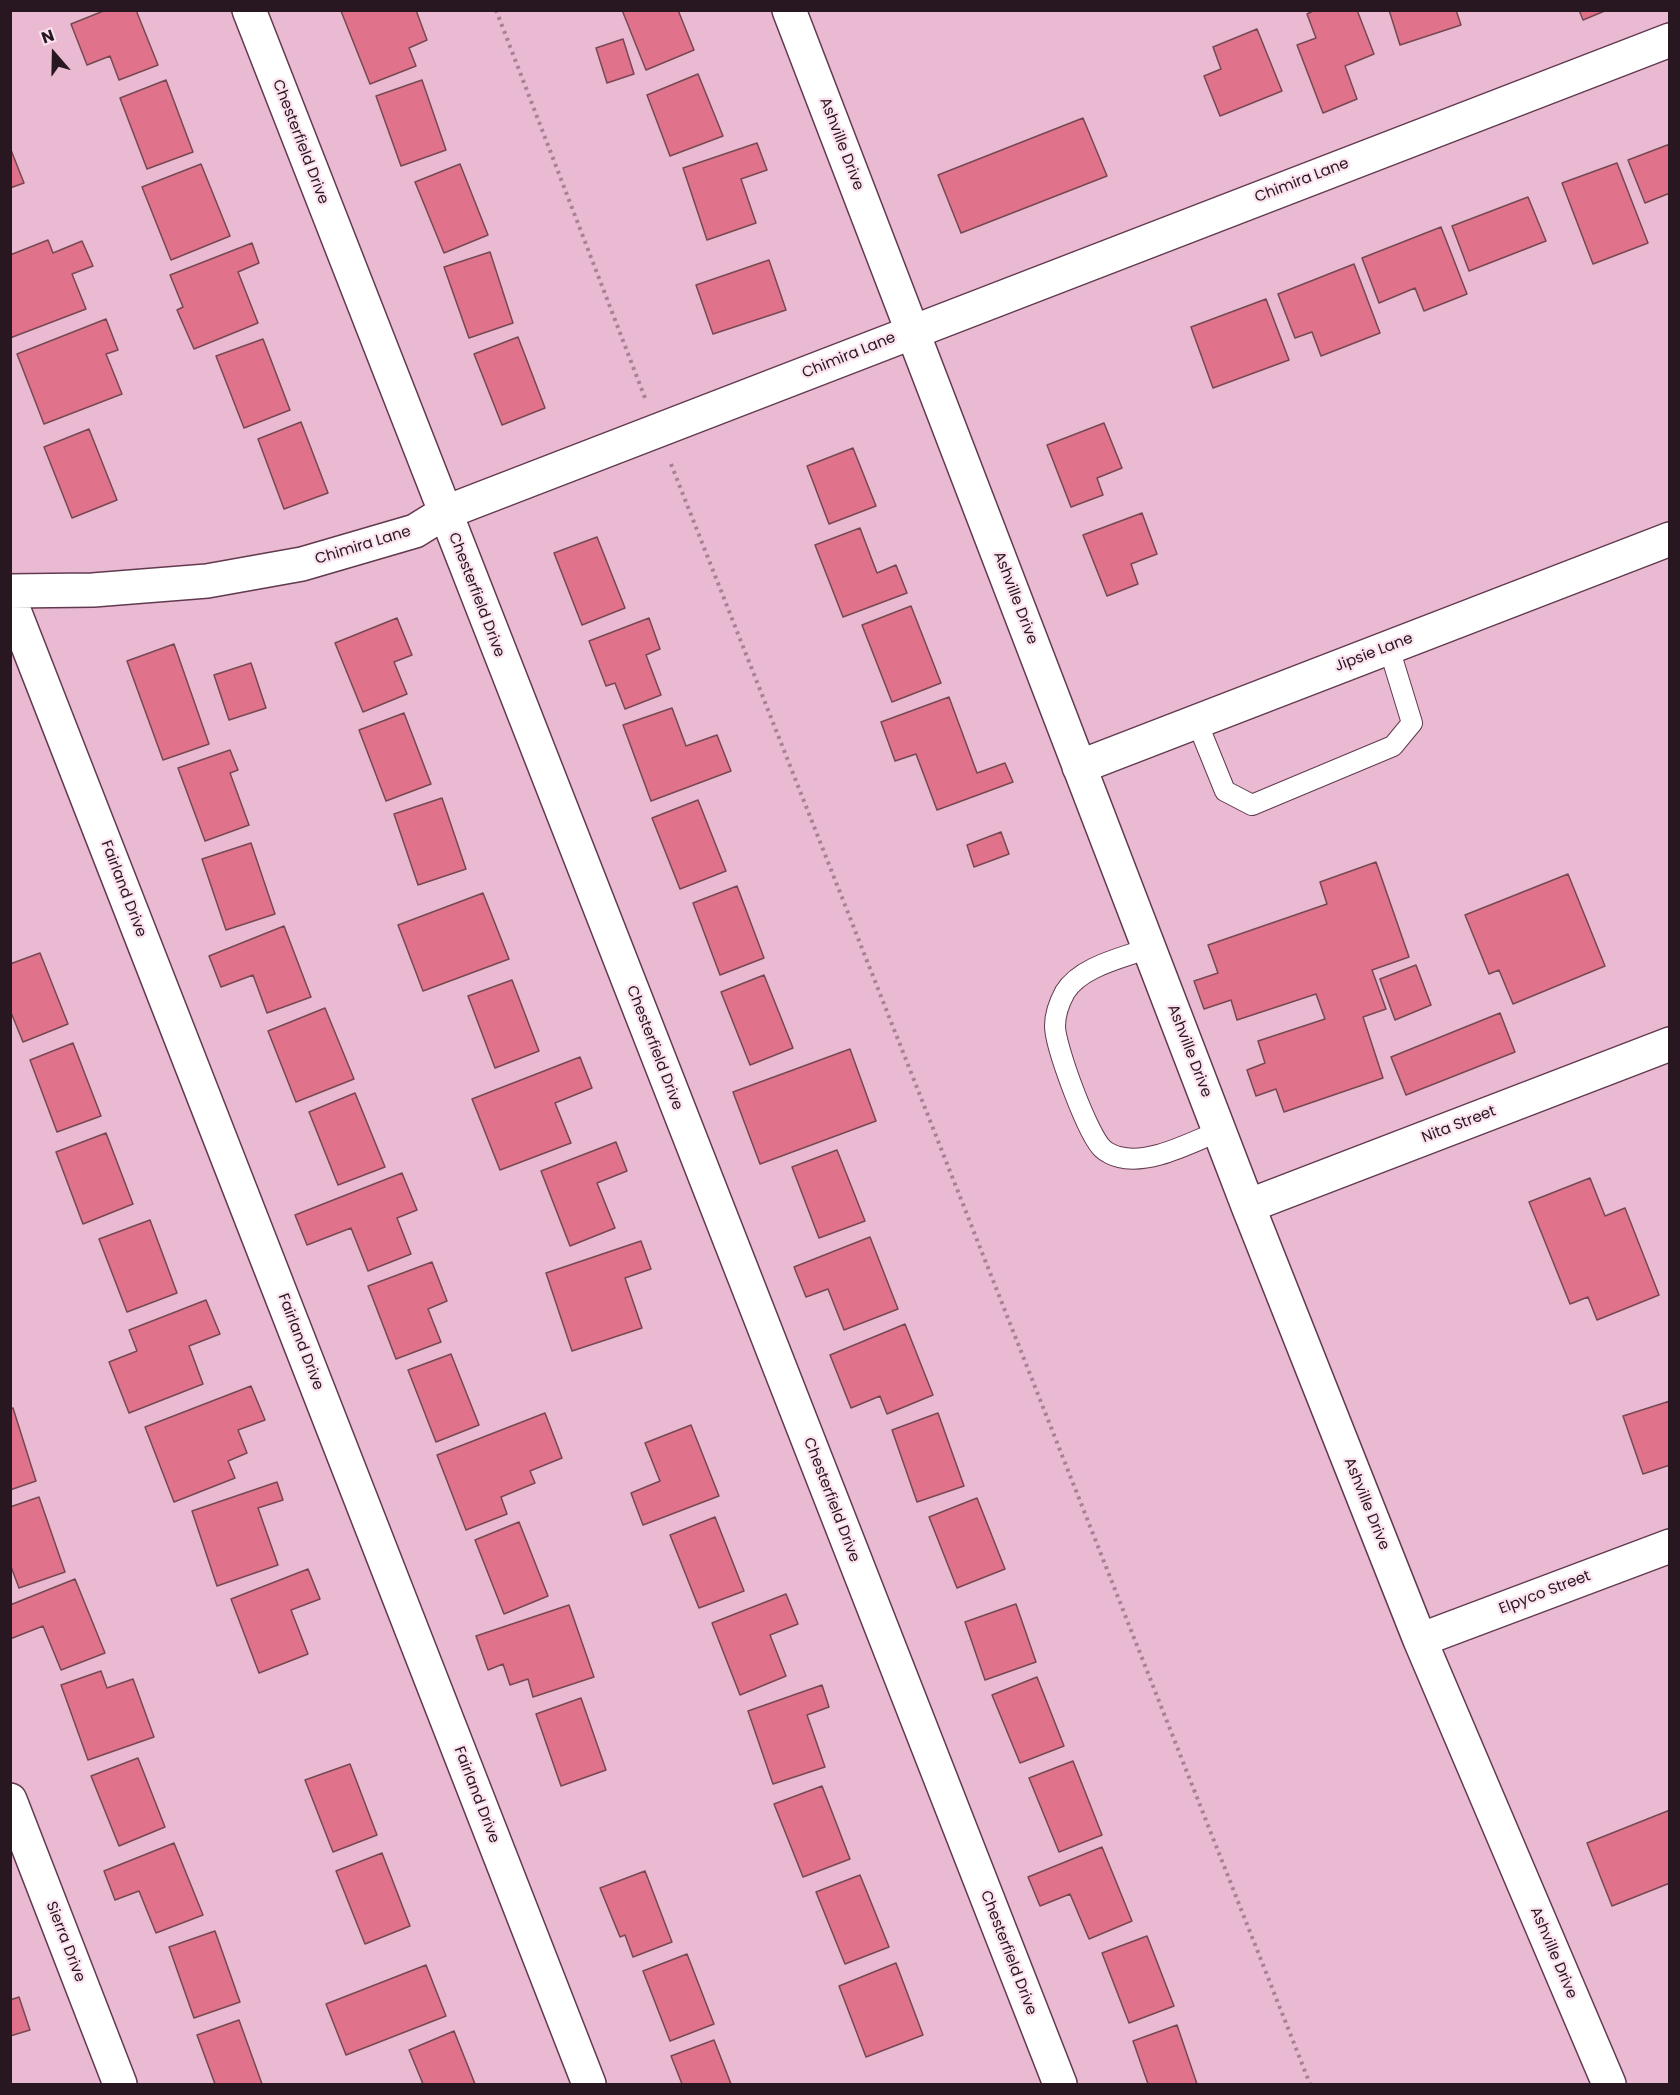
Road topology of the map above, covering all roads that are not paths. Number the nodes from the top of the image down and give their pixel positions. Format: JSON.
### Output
{"nodes":[{"id":1,"x":249,"y":10,"type":"edge"},
{"id":2,"x":789,"y":10,"type":"edge"},
{"id":3,"x":1670,"y":40,"type":"edge"},
{"id":4,"x":913,"y":331,"type":"junction"},
{"id":5,"x":444,"y":513,"type":"junction"},
{"id":6,"x":1670,"y":539,"type":"edge"},
{"id":7,"x":10,"y":591,"type":"edge"},
{"id":8,"x":10,"y":600,"type":"edge"},
{"id":9,"x":1389,"y":648,"type":"junction"},
{"id":10,"x":1197,"y":722,"type":"junction"},
{"id":11,"x":1079,"y":767,"type":"junction"},
{"id":12,"x":1149,"y":948,"type":"junction"},
{"id":13,"x":1670,"y":1044,"type":"edge"},
{"id":14,"x":1220,"y":1131,"type":"junction"},
{"id":15,"x":1248,"y":1206,"type":"junction"},
{"id":16,"x":1670,"y":1546,"type":"edge"},
{"id":17,"x":1420,"y":1640,"type":"junction"},
{"id":18,"x":10,"y":1800,"type":"edge"},
{"id":19,"x":120,"y":2085,"type":"edge"},
{"id":20,"x":589,"y":2085,"type":"edge"},
{"id":21,"x":1060,"y":2085,"type":"edge"},
{"id":22,"x":1608,"y":2085,"type":"edge"}],
"edges":[{"from":1,"to":5,"type":"street","name":"Chesterfield Drive"},
{"from":2,"to":4,"type":"street","name":"Ashville Drive"},
{"from":3,"to":4,"type":"street","name":"Chimira Lane"},
{"from":4,"to":5,"type":"street","name":"Chimira Lane"},
{"from":4,"to":11,"type":"street","name":"Ashville Drive"},
{"from":5,"to":7,"type":"street","name":"Chimira Lane"},
{"from":5,"to":21,"type":"street","name":"Chesterfield Drive"},
{"from":6,"to":9,"type":"street","name":"Jipsie Lane"},
{"from":8,"to":20,"type":"street","name":"Fairland Drive"},
{"from":9,"to":10,"type":"street","name":"Jipsie Lane"},
{"from":9,"to":10,"type":"lane"},
{"from":10,"to":11,"type":"street","name":"Jipsie Lane"},
{"from":11,"to":12,"type":"street","name":"Ashville Drive"},
{"from":12,"to":14,"type":"street","name":"Ashville Drive"},
{"from":12,"to":14,"type":"lane"},
{"from":13,"to":15,"type":"street","name":"Nita Street"},
{"from":14,"to":15,"type":"street","name":"Ashville Drive"},
{"from":15,"to":17,"type":"street","name":"Ashville Drive"},
{"from":16,"to":17,"type":"street","name":"Elpyco Street"},
{"from":17,"to":22,"type":"street","name":"Ashville Drive"},
{"from":18,"to":19,"type":"street","name":"Sierra Drive"}]}
